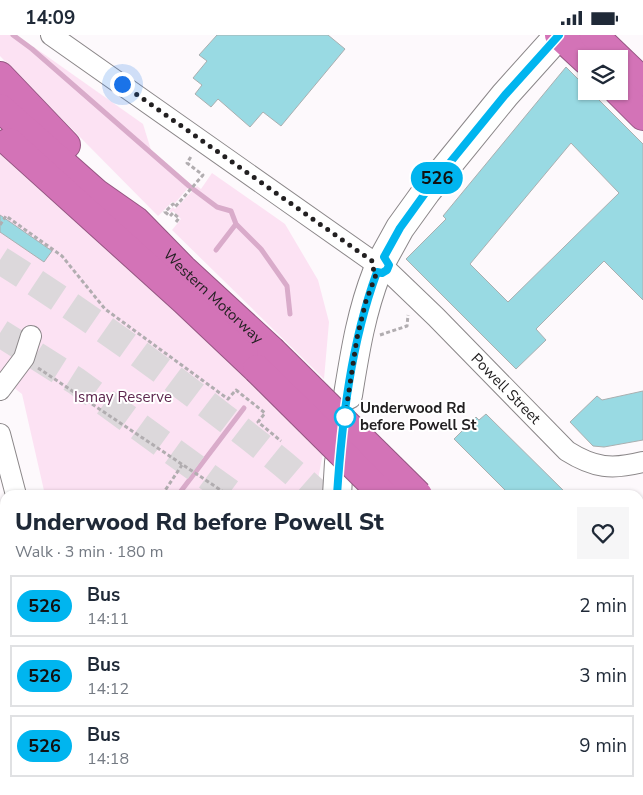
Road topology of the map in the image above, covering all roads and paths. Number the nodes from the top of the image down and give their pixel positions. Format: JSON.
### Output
{"nodes":[{"id":1,"x":51,"y":35,"type":"edge"},
{"id":2,"x":559,"y":35,"type":"edge"},
{"id":3,"x":594,"y":35,"type":"edge"},
{"id":4,"x":578,"y":53,"type":"edge"},
{"id":5,"x":0,"y":76,"type":"edge"},
{"id":6,"x":643,"y":82,"type":"edge"},
{"id":7,"x":627,"y":100,"type":"edge"},
{"id":8,"x":0,"y":108,"type":"edge"},
{"id":9,"x":643,"y":116,"type":"edge"},
{"id":10,"x":0,"y":134,"type":"edge"},
{"id":11,"x":193,"y":153,"type":"dead end"},
{"id":12,"x":136,"y":221,"type":"junction"},
{"id":13,"x":176,"y":222,"type":"dead end"},
{"id":14,"x":0,"y":225,"type":"edge"},
{"id":15,"x":380,"y":265,"type":"junction"},
{"id":16,"x":405,"y":310,"type":"dead end"},
{"id":17,"x":32,"y":336,"type":"dead end"},
{"id":18,"x":376,"y":337,"type":"dead end"},
{"id":19,"x":24,"y":358,"type":"junction"},
{"id":20,"x":264,"y":359,"type":"junction"},
{"id":21,"x":0,"y":390,"type":"edge"},
{"id":22,"x":348,"y":395,"type":"dead end"},
{"id":23,"x":0,"y":434,"type":"edge"},
{"id":24,"x":281,"y":441,"type":"dead end"},
{"id":25,"x":340,"y":462,"type":"dead end"},
{"id":26,"x":643,"y":462,"type":"edge"},
{"id":27,"x":182,"y":465,"type":"junction"},
{"id":28,"x":15,"y":490,"type":"edge"},
{"id":29,"x":165,"y":490,"type":"edge"},
{"id":30,"x":220,"y":490,"type":"edge"},
{"id":31,"x":337,"y":490,"type":"edge"},
{"id":32,"x":380,"y":490,"type":"edge"},
{"id":33,"x":412,"y":490,"type":"edge"}],
"edges":[{"from":1,"to":15,"type":"street","name":"Powell Street"},
{"from":2,"to":4,"type":"highway"},
{"from":2,"to":15,"type":"main road"},
{"from":3,"to":6,"type":"highway"},
{"from":5,"to":12,"type":"highway"},
{"from":7,"to":9,"type":"highway"},
{"from":8,"to":12,"type":"highway","name":"Western Motorway"},
{"from":10,"to":20,"type":"highway","name":"Western Motorway"},
{"from":11,"to":13,"type":"path"},
{"from":12,"to":20,"type":"highway","name":"Western Motorway"},
{"from":14,"to":24,"type":"path"},
{"from":15,"to":22,"type":"main road"},
{"from":15,"to":26,"type":"street","name":"Powell Street"},
{"from":16,"to":18,"type":"path"},
{"from":17,"to":19,"type":"street"},
{"from":19,"to":21,"type":"street"},
{"from":19,"to":27,"type":"path"},
{"from":20,"to":32,"type":"highway","name":"Western Motorway","bridge":true},
{"from":20,"to":33,"type":"highway","name":"Western Motorway","bridge":true},
{"from":23,"to":28,"type":"street"},
{"from":25,"to":31,"type":"main road"},
{"from":27,"to":29,"type":"path"},
{"from":27,"to":30,"type":"path"}]}
